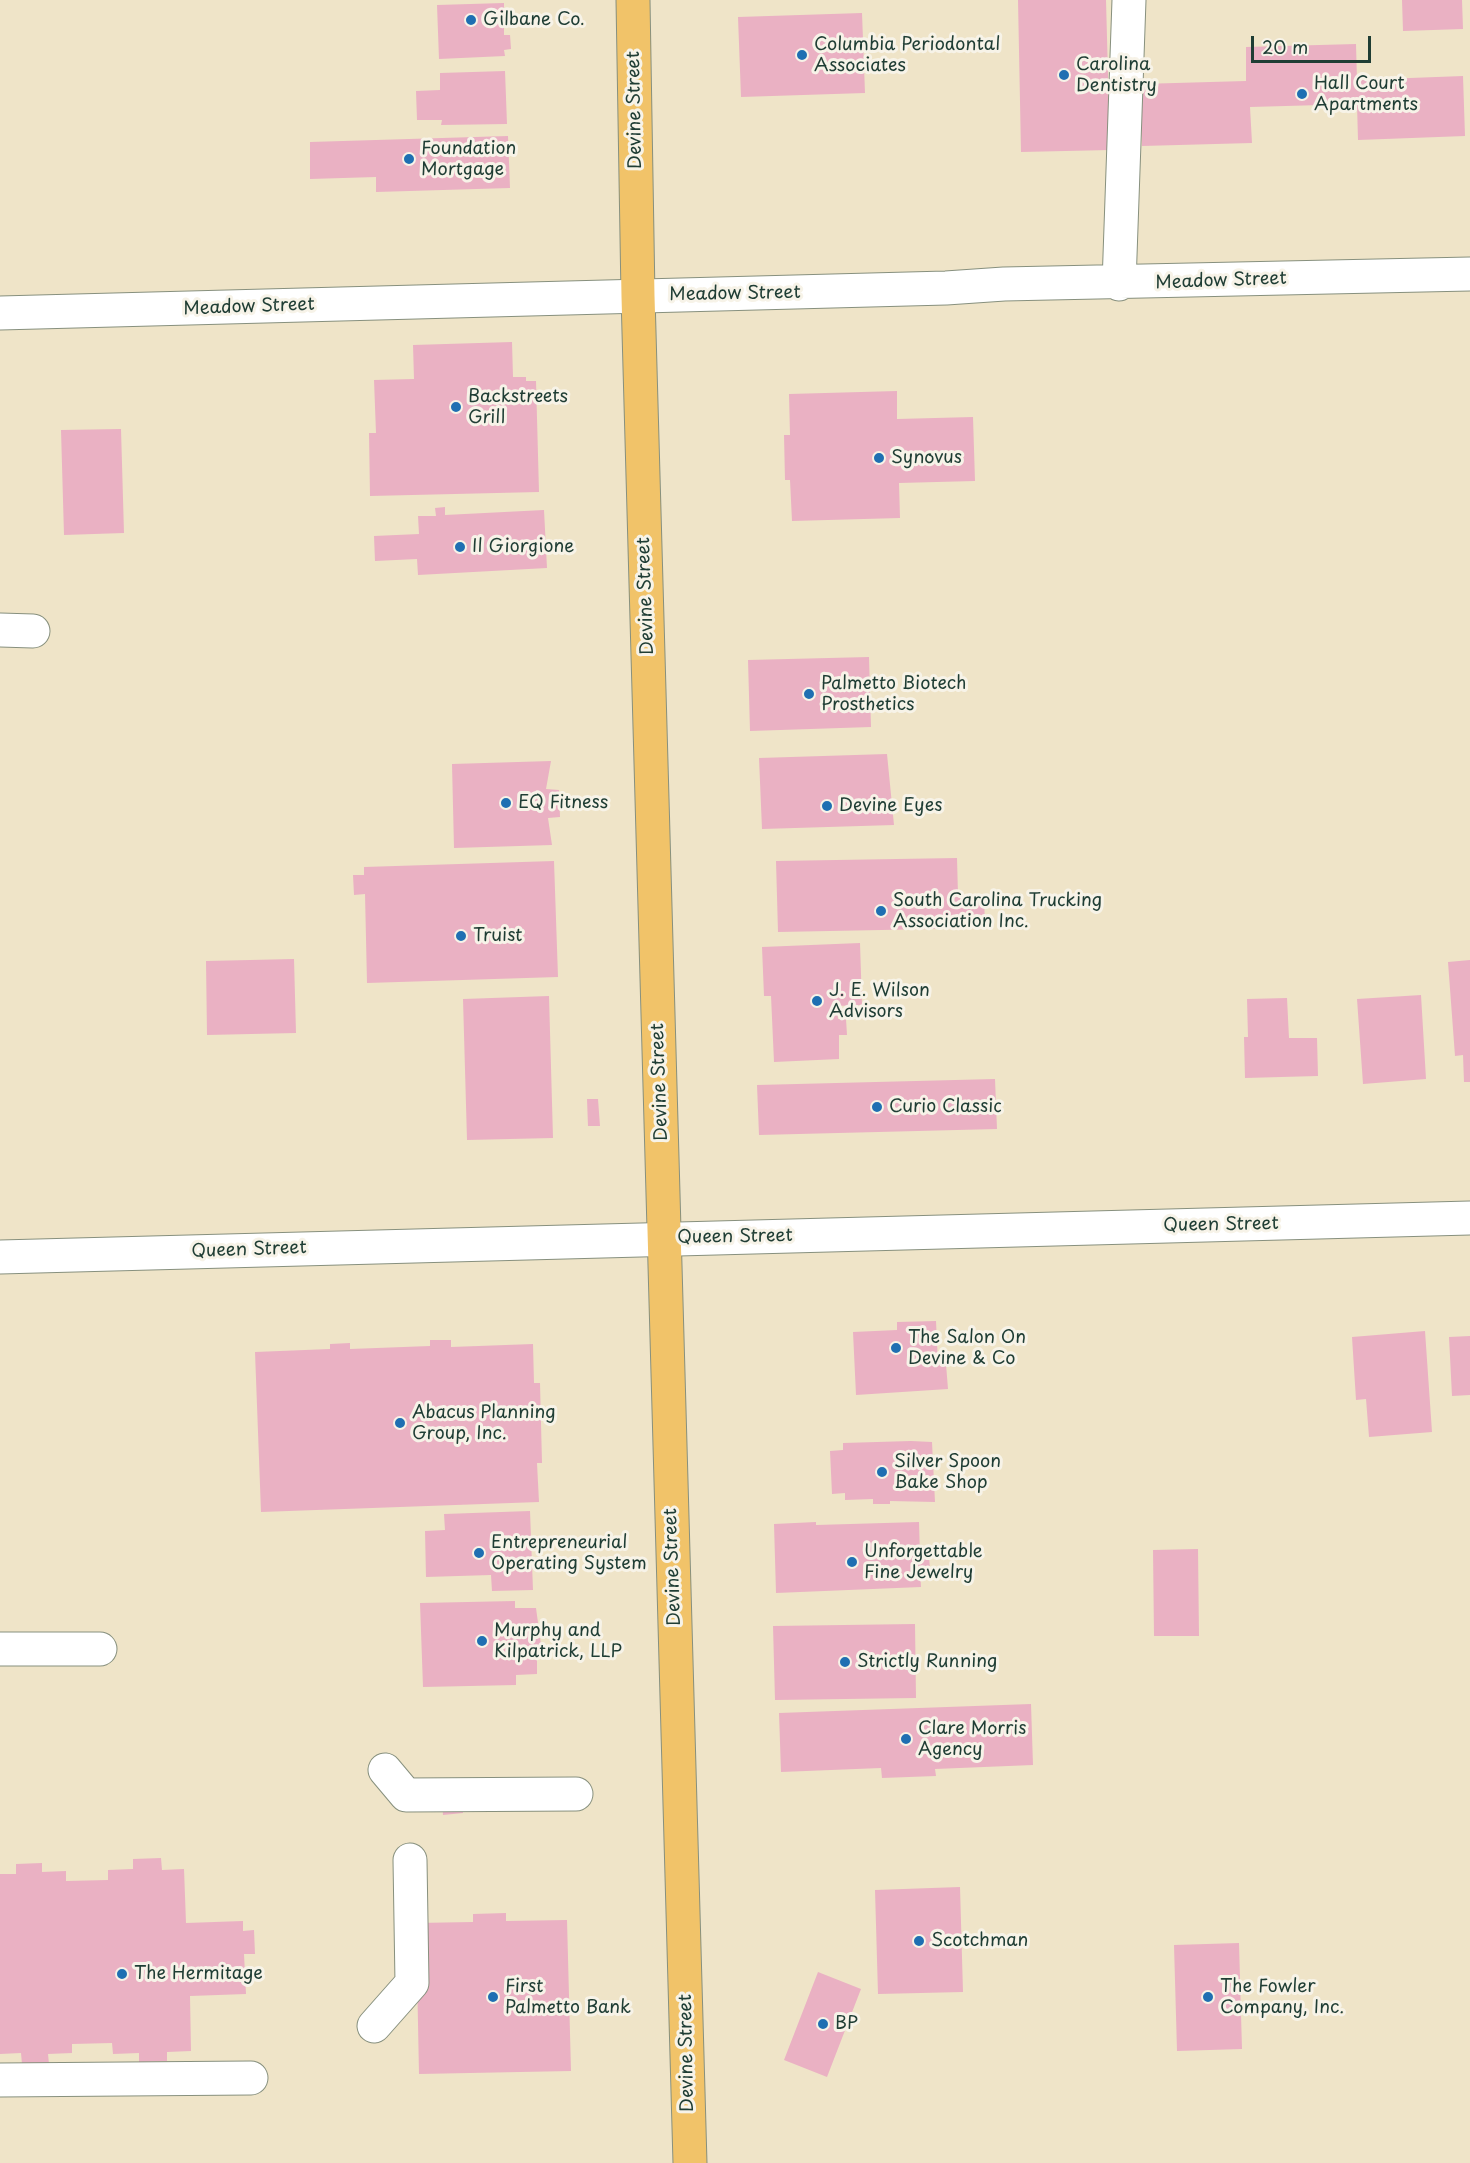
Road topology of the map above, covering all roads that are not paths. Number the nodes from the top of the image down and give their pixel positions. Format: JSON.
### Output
{"nodes":[{"id":1,"x":633,"y":0,"type":"edge"},
{"id":2,"x":1129,"y":0,"type":"edge"},
{"id":3,"x":1470,"y":274,"type":"edge"},
{"id":4,"x":1119,"y":284,"type":"junction"},
{"id":5,"x":638,"y":296,"type":"junction"},
{"id":6,"x":0,"y":313,"type":"edge"},
{"id":7,"x":0,"y":630,"type":"edge"},
{"id":8,"x":33,"y":631,"type":"dead end"},
{"id":9,"x":1470,"y":1218,"type":"edge"},
{"id":10,"x":664,"y":1239,"type":"junction"},
{"id":11,"x":0,"y":1257,"type":"edge"},
{"id":12,"x":100,"y":1648,"type":"dead end"},
{"id":13,"x":0,"y":1649,"type":"edge"},
{"id":14,"x":385,"y":1770,"type":"dead end"},
{"id":15,"x":576,"y":1794,"type":"dead end"},
{"id":16,"x":410,"y":1860,"type":"dead end"},
{"id":17,"x":374,"y":2026,"type":"dead end"},
{"id":18,"x":251,"y":2078,"type":"dead end"},
{"id":19,"x":0,"y":2080,"type":"edge"},
{"id":20,"x":690,"y":2163,"type":"edge"}],
"edges":[{"from":1,"to":5,"type":"main road","name":"Devine Street"},
{"from":2,"to":4,"type":"street"},
{"from":3,"to":4,"type":"street","name":"Meadow Street"},
{"from":4,"to":5,"type":"street","name":"Meadow Street"},
{"from":5,"to":6,"type":"street","name":"Meadow Street"},
{"from":5,"to":10,"type":"main road","name":"Devine Street"},
{"from":7,"to":8,"type":"street"},
{"from":9,"to":10,"type":"street","name":"Queen Street"},
{"from":10,"to":11,"type":"street","name":"Queen Street"},
{"from":10,"to":20,"type":"main road","name":"Devine Street"},
{"from":12,"to":13,"type":"street"},
{"from":14,"to":15,"type":"street"},
{"from":16,"to":17,"type":"street"},
{"from":18,"to":19,"type":"street"}]}
